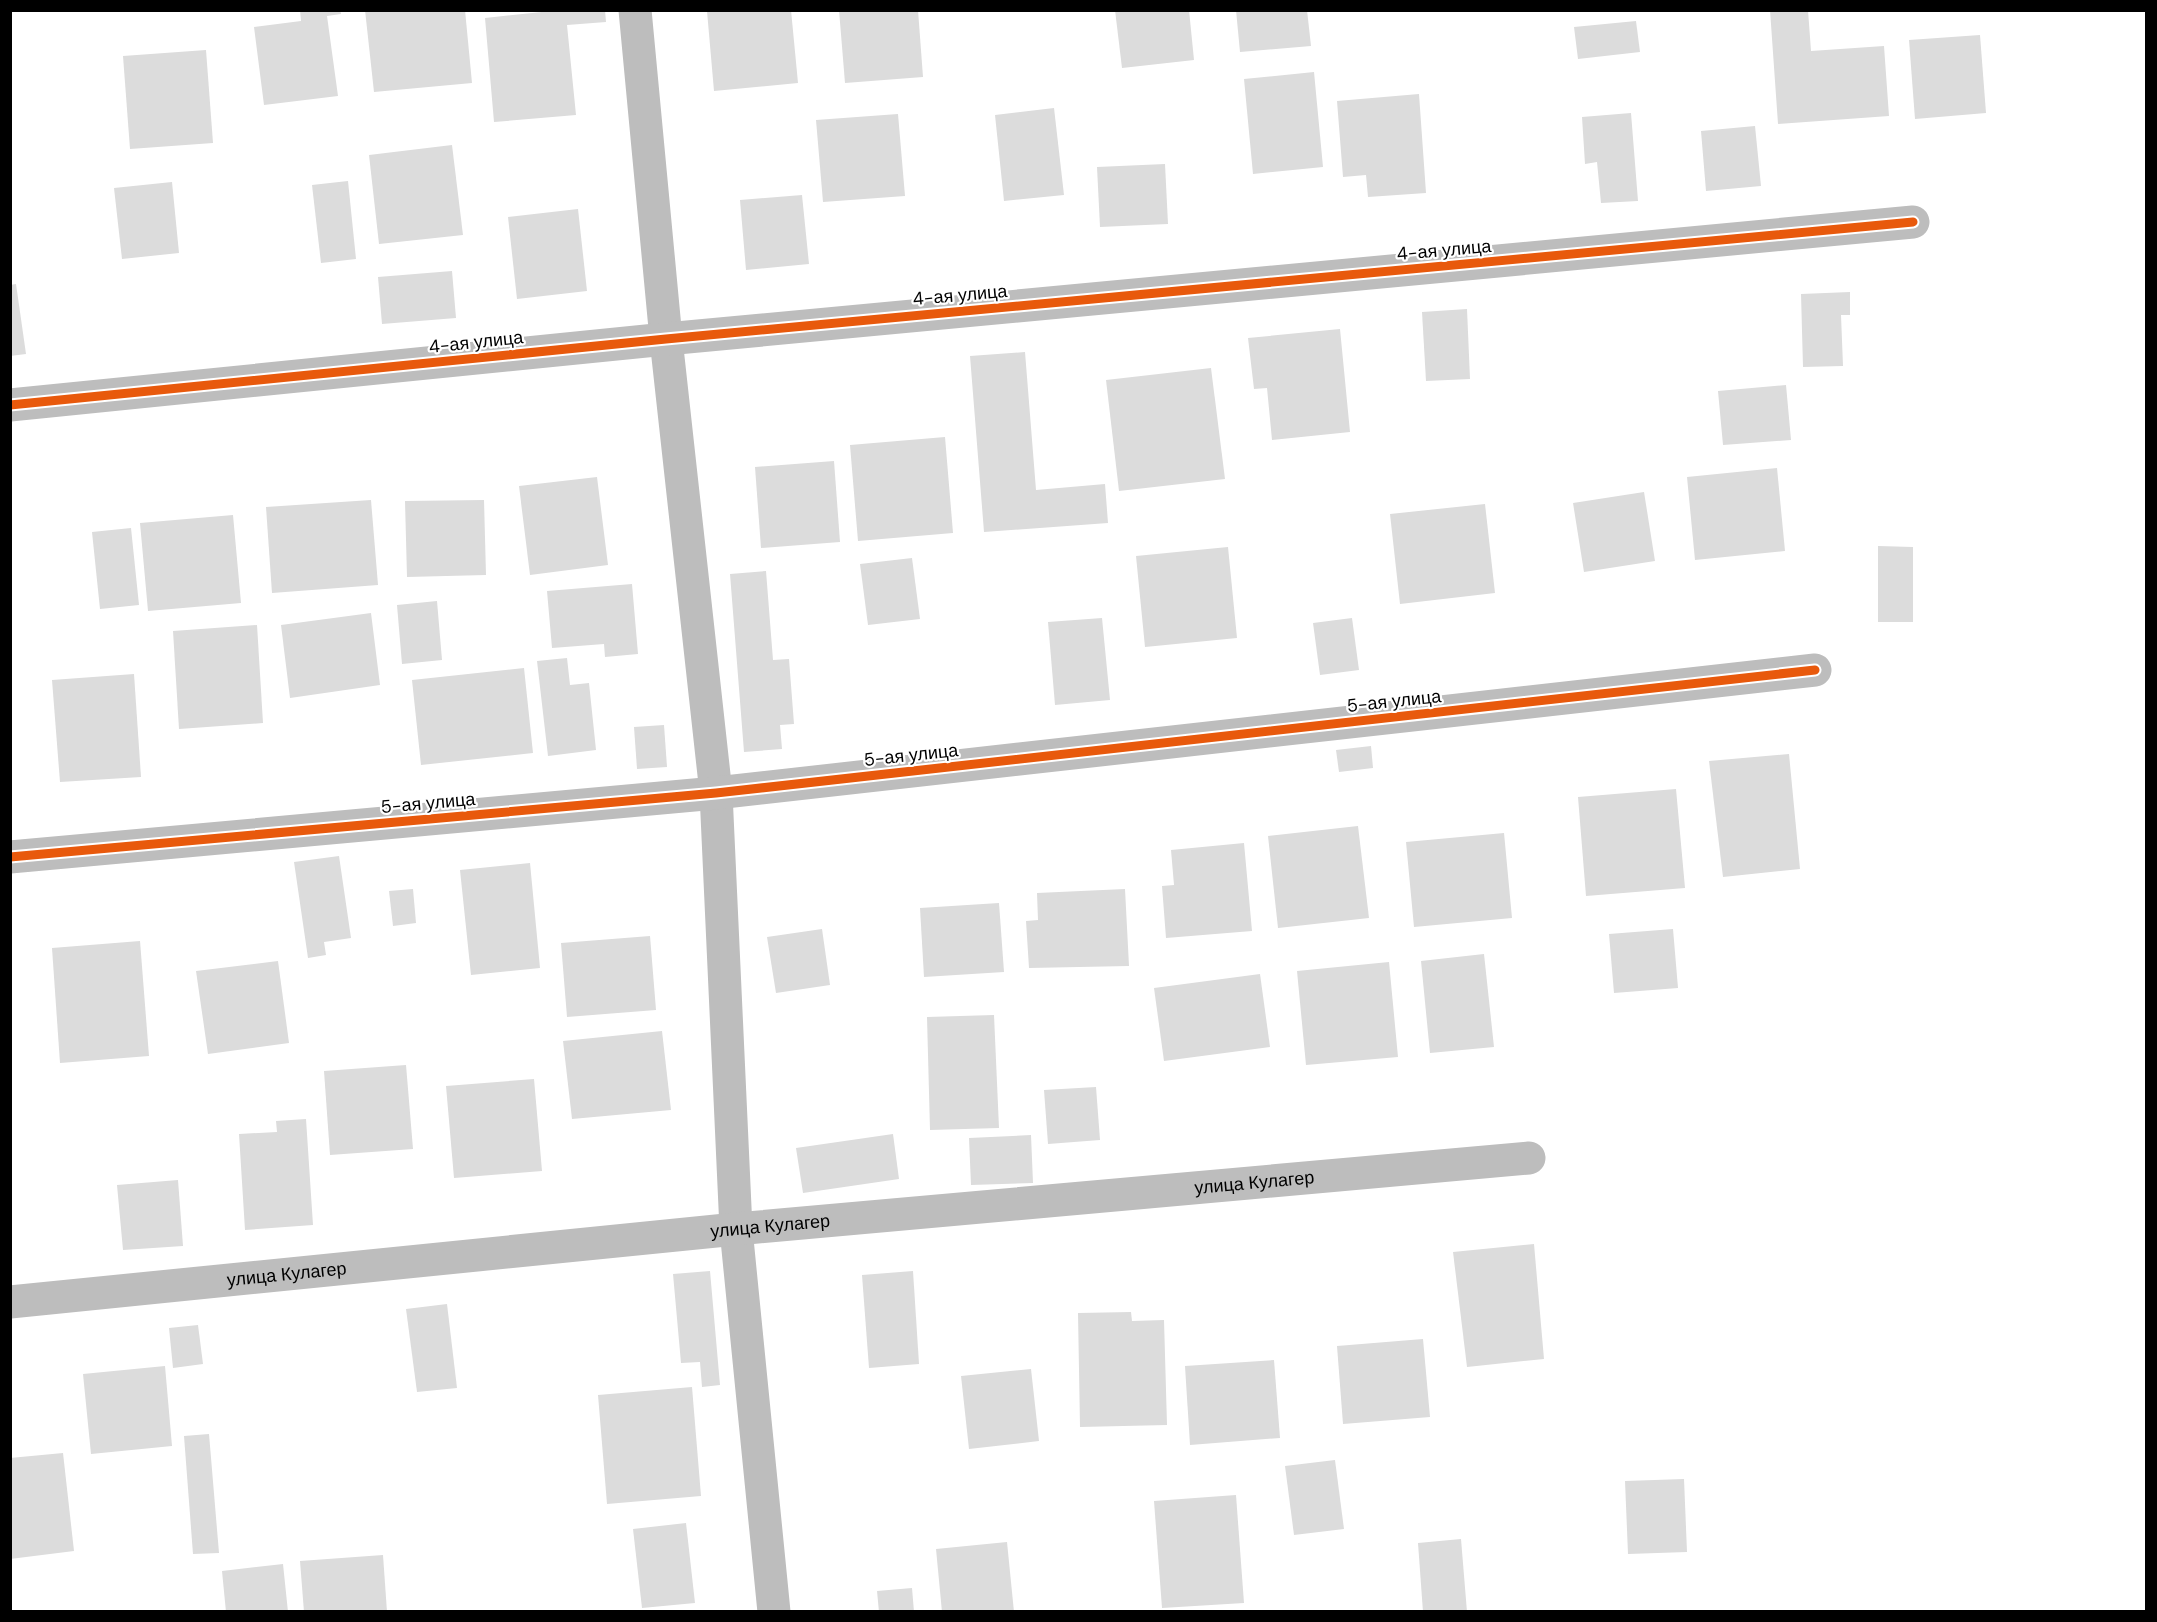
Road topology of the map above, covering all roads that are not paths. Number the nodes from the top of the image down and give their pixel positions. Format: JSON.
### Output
{"nodes":[{"id":1,"x":635,"y":10,"type":"edge"},
{"id":2,"x":1913,"y":222,"type":"dead end"},
{"id":3,"x":666,"y":339,"type":"junction"},
{"id":4,"x":10,"y":405,"type":"edge"},
{"id":5,"x":1815,"y":670,"type":"dead end"},
{"id":6,"x":716,"y":793,"type":"junction"},
{"id":7,"x":10,"y":857,"type":"edge"},
{"id":8,"x":1529,"y":1158,"type":"dead end"},
{"id":9,"x":736,"y":1229,"type":"junction"},
{"id":10,"x":10,"y":1302,"type":"edge"},
{"id":11,"x":774,"y":1611,"type":"edge"}],
"edges":[{"from":1,"to":3,"type":"street"},
{"from":2,"to":3,"type":"street","name":"4-ая улица"},
{"from":3,"to":4,"type":"street","name":"4-ая улица"},
{"from":3,"to":6,"type":"street"},
{"from":5,"to":6,"type":"street","name":"5-ая улица"},
{"from":6,"to":7,"type":"street","name":"5-ая улица"},
{"from":6,"to":9,"type":"street"},
{"from":8,"to":9,"type":"street","name":"улица Кулагер"},
{"from":9,"to":10,"type":"street","name":"улица Кулагер"},
{"from":9,"to":11,"type":"street"}]}
